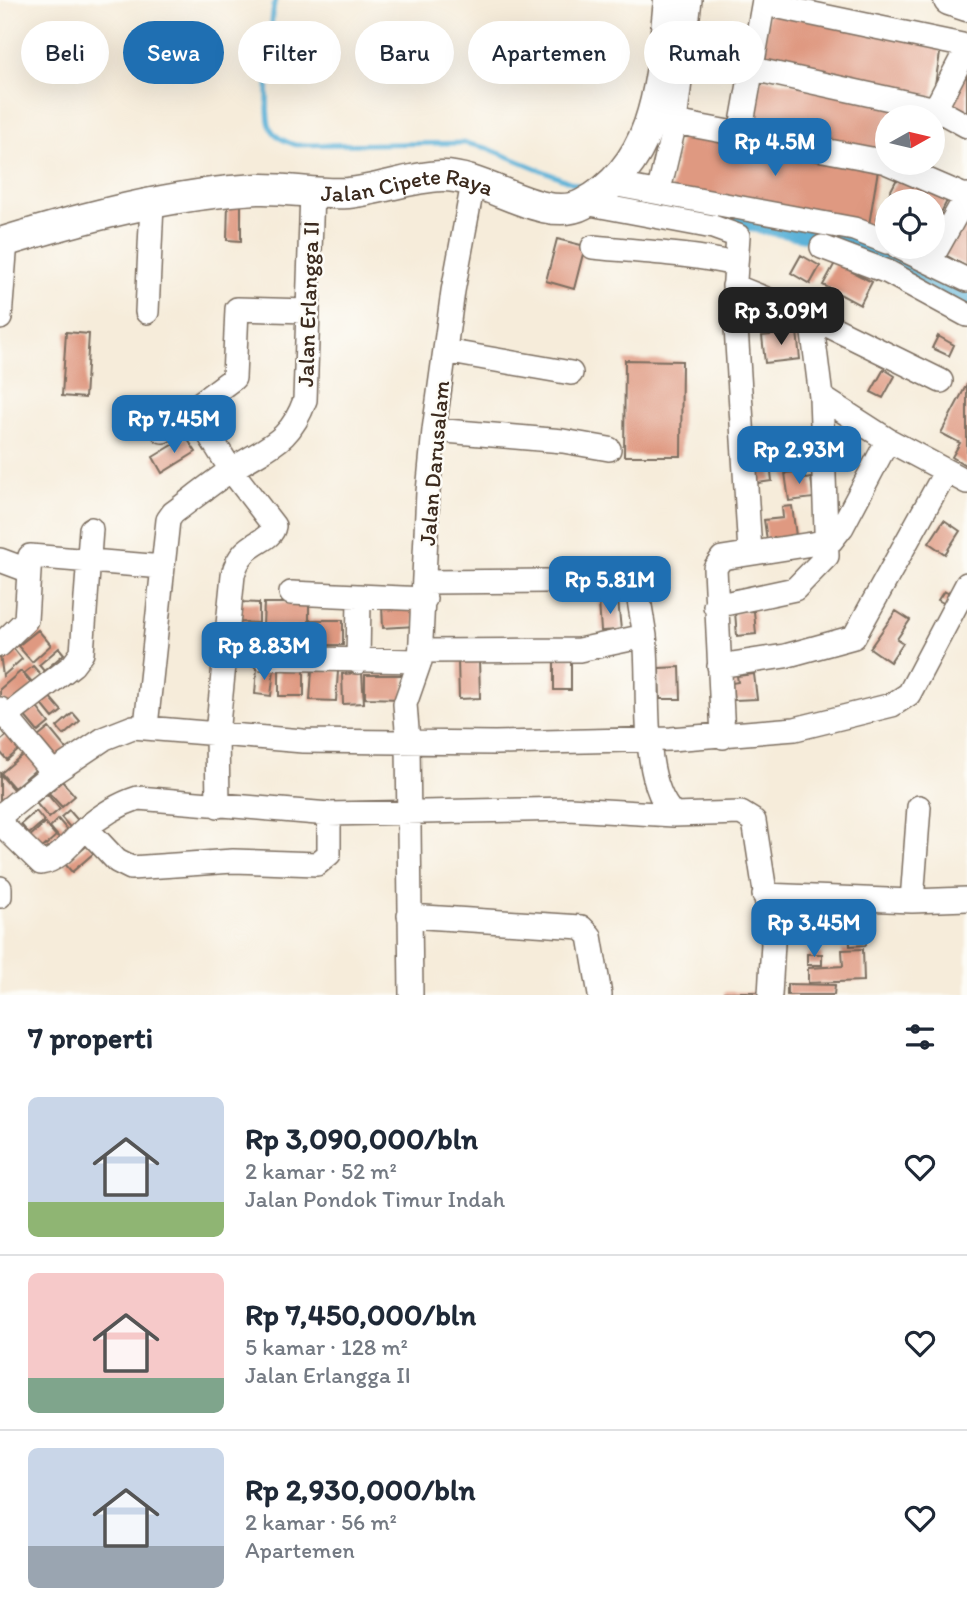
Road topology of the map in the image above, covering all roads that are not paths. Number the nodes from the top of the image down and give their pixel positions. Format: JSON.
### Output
{"nodes":[{"id":1,"x":669,"y":0,"type":"edge"},
{"id":2,"x":690,"y":0,"type":"edge"},
{"id":3,"x":948,"y":0,"type":"edge"},
{"id":4,"x":764,"y":3,"type":"edge"},
{"id":5,"x":967,"y":6,"type":"edge"},
{"id":6,"x":761,"y":21,"type":"edge"},
{"id":7,"x":967,"y":51,"type":"edge"},
{"id":8,"x":764,"y":72,"type":"edge"},
{"id":9,"x":750,"y":84,"type":"edge"},
{"id":10,"x":900,"y":105,"type":"edge"},
{"id":11,"x":937,"y":105,"type":"edge"},
{"id":12,"x":945,"y":118,"type":"edge"},
{"id":13,"x":675,"y":122,"type":"junction"},
{"id":14,"x":967,"y":126,"type":"edge"},
{"id":15,"x":740,"y":134,"type":"junction"},
{"id":16,"x":875,"y":160,"type":"edge"},
{"id":17,"x":920,"y":175,"type":"edge"},
{"id":18,"x":473,"y":183,"type":"junction"},
{"id":19,"x":612,"y":184,"type":"junction"},
{"id":20,"x":659,"y":190,"type":"junction"},
{"id":21,"x":313,"y":191,"type":"junction"},
{"id":22,"x":967,"y":196,"type":"edge"},
{"id":23,"x":585,"y":203,"type":"junction"},
{"id":24,"x":152,"y":204,"type":"junction"},
{"id":25,"x":875,"y":237,"type":"edge"},
{"id":26,"x":3,"y":242,"type":"edge"},
{"id":27,"x":593,"y":247,"type":"dead end"},
{"id":28,"x":822,"y":247,"type":"dead end"},
{"id":29,"x":925,"y":259,"type":"edge"},
{"id":30,"x":930,"y":261,"type":"junction"},
{"id":31,"x":734,"y":275,"type":"junction"},
{"id":32,"x":967,"y":280,"type":"edge"},
{"id":33,"x":307,"y":311,"type":"junction"},
{"id":34,"x":147,"y":312,"type":"dead end"},
{"id":35,"x":967,"y":315,"type":"edge"},
{"id":36,"x":811,"y":317,"type":"junction"},
{"id":37,"x":0,"y":318,"type":"edge"},
{"id":38,"x":444,"y":351,"type":"junction"},
{"id":39,"x":571,"y":373,"type":"dead end"},
{"id":40,"x":941,"y":382,"type":"dead end"},
{"id":41,"x":821,"y":397,"type":"junction"},
{"id":42,"x":193,"y":409,"type":"junction"},
{"id":43,"x":434,"y":430,"type":"junction"},
{"id":44,"x":163,"y":431,"type":"dead end"},
{"id":45,"x":888,"y":440,"type":"junction"},
{"id":46,"x":609,"y":449,"type":"dead end"},
{"id":47,"x":231,"y":470,"type":"junction"},
{"id":48,"x":946,"y":471,"type":"junction"},
{"id":49,"x":967,"y":482,"type":"edge"},
{"id":50,"x":91,"y":529,"type":"dead end"},
{"id":51,"x":827,"y":543,"type":"junction"},
{"id":52,"x":750,"y":552,"type":"junction"},
{"id":53,"x":0,"y":560,"type":"edge"},
{"id":54,"x":89,"y":560,"type":"junction"},
{"id":55,"x":163,"y":567,"type":"junction"},
{"id":56,"x":27,"y":570,"type":"junction"},
{"id":57,"x":546,"y":580,"type":"dead end"},
{"id":58,"x":967,"y":584,"type":"edge"},
{"id":59,"x":426,"y":591,"type":"junction"},
{"id":60,"x":291,"y":593,"type":"dead end"},
{"id":61,"x":359,"y":597,"type":"junction"},
{"id":62,"x":639,"y":600,"type":"dead end"},
{"id":63,"x":715,"y":606,"type":"junction"},
{"id":64,"x":645,"y":636,"type":"junction"},
{"id":65,"x":0,"y":645,"type":"edge"},
{"id":66,"x":421,"y":656,"type":"junction"},
{"id":67,"x":263,"y":658,"type":"dead end"},
{"id":68,"x":358,"y":662,"type":"junction"},
{"id":69,"x":719,"y":666,"type":"junction"},
{"id":70,"x":3,"y":713,"type":"edge"},
{"id":71,"x":146,"y":726,"type":"junction"},
{"id":72,"x":217,"y":734,"type":"junction"},
{"id":73,"x":723,"y":737,"type":"junction"},
{"id":74,"x":650,"y":740,"type":"junction"},
{"id":75,"x":408,"y":743,"type":"junction"},
{"id":76,"x":52,"y":773,"type":"junction"},
{"id":77,"x":218,"y":806,"type":"junction"},
{"id":78,"x":919,"y":807,"type":"dead end"},
{"id":79,"x":407,"y":810,"type":"junction"},
{"id":80,"x":329,"y":814,"type":"junction"},
{"id":81,"x":674,"y":815,"type":"junction"},
{"id":82,"x":0,"y":816,"type":"edge"},
{"id":83,"x":0,"y":823,"type":"edge"},
{"id":84,"x":86,"y":828,"type":"junction"},
{"id":85,"x":0,"y":888,"type":"edge"},
{"id":86,"x":764,"y":895,"type":"junction"},
{"id":87,"x":0,"y":896,"type":"edge"},
{"id":88,"x":967,"y":899,"type":"edge"},
{"id":89,"x":912,"y":901,"type":"junction"},
{"id":90,"x":409,"y":916,"type":"junction"},
{"id":91,"x":411,"y":995,"type":"edge"},
{"id":92,"x":600,"y":995,"type":"edge"},
{"id":93,"x":770,"y":995,"type":"edge"}],
"edges":[{"from":1,"to":19,"type":"main road","name":"Jalan Cipete Raya"},
{"from":2,"to":13,"type":"street"},
{"from":3,"to":5,"type":"main road"},
{"from":4,"to":6,"type":"street"},
{"from":4,"to":7,"type":"street"},
{"from":7,"to":11,"type":"street"},
{"from":8,"to":10,"type":"street"},
{"from":9,"to":15,"type":"street"},
{"from":12,"to":14,"type":"street"},
{"from":13,"to":15,"type":"street"},
{"from":13,"to":20,"type":"street"},
{"from":15,"to":16,"type":"street"},
{"from":17,"to":22,"type":"street"},
{"from":18,"to":21,"type":"main road","name":"Jalan Cipete Raya"},
{"from":18,"to":23,"type":"main road","name":"Jalan Cipete Raya"},
{"from":18,"to":38,"type":"street","name":"Jalan Darusalam"},
{"from":19,"to":20,"type":"street"},
{"from":19,"to":23,"type":"main road","name":"Jalan Cipete Raya"},
{"from":20,"to":25,"type":"street"},
{"from":21,"to":24,"type":"main road","name":"Jalan Cipete Raya"},
{"from":21,"to":33,"type":"street","name":"Jalan Erlangga II"},
{"from":22,"to":30,"type":"street"},
{"from":23,"to":31,"type":"street"},
{"from":24,"to":26,"type":"main road","name":"Jalan Cipete Raya"},
{"from":24,"to":34,"type":"street"},
{"from":26,"to":37,"type":"street"},
{"from":27,"to":31,"type":"street"},
{"from":28,"to":35,"type":"street"},
{"from":29,"to":30,"type":"street"},
{"from":30,"to":32,"type":"street"},
{"from":31,"to":36,"type":"street"},
{"from":31,"to":52,"type":"street"},
{"from":33,"to":42,"type":"street"},
{"from":33,"to":47,"type":"street","name":"Jalan Erlangga II"},
{"from":36,"to":40,"type":"street"},
{"from":36,"to":41,"type":"street"},
{"from":38,"to":39,"type":"street"},
{"from":38,"to":43,"type":"street","name":"Jalan Darusalam"},
{"from":41,"to":45,"type":"street"},
{"from":41,"to":51,"type":"street"},
{"from":42,"to":44,"type":"street"},
{"from":42,"to":47,"type":"street"},
{"from":43,"to":46,"type":"street"},
{"from":43,"to":59,"type":"street","name":"Jalan Darusalam"},
{"from":45,"to":48,"type":"street"},
{"from":45,"to":51,"type":"street"},
{"from":47,"to":55,"type":"street","name":"Jalan Erlangga II"},
{"from":47,"to":72,"type":"street"},
{"from":48,"to":49,"type":"street"},
{"from":48,"to":69,"type":"street"},
{"from":50,"to":54,"type":"street"},
{"from":51,"to":52,"type":"street"},
{"from":51,"to":63,"type":"street"},
{"from":52,"to":63,"type":"street"},
{"from":53,"to":56,"type":"street"},
{"from":54,"to":55,"type":"street"},
{"from":54,"to":56,"type":"street"},
{"from":54,"to":70,"type":"street"},
{"from":55,"to":71,"type":"street","name":"Jalan Erlangga II"},
{"from":56,"to":65,"type":"street"},
{"from":57,"to":59,"type":"street"},
{"from":58,"to":73,"type":"street"},
{"from":59,"to":61,"type":"street"},
{"from":59,"to":66,"type":"street","name":"Jalan Darusalam"},
{"from":60,"to":61,"type":"street"},
{"from":61,"to":68,"type":"street"},
{"from":62,"to":64,"type":"street"},
{"from":63,"to":69,"type":"street"},
{"from":64,"to":66,"type":"street"},
{"from":64,"to":74,"type":"street"},
{"from":66,"to":68,"type":"street"},
{"from":66,"to":75,"type":"street","name":"Jalan Darusalam"},
{"from":67,"to":68,"type":"street"},
{"from":69,"to":73,"type":"street"},
{"from":70,"to":76,"type":"street"},
{"from":71,"to":72,"type":"street"},
{"from":71,"to":76,"type":"street"},
{"from":72,"to":75,"type":"street"},
{"from":72,"to":77,"type":"street"},
{"from":73,"to":74,"type":"street"},
{"from":74,"to":75,"type":"street"},
{"from":74,"to":81,"type":"street"},
{"from":75,"to":79,"type":"street","name":"Jalan Darusalam"},
{"from":76,"to":82,"type":"street"},
{"from":77,"to":80,"type":"street"},
{"from":77,"to":84,"type":"street"},
{"from":78,"to":89,"type":"street"},
{"from":79,"to":80,"type":"street"},
{"from":79,"to":81,"type":"street"},
{"from":79,"to":90,"type":"street","name":"Jalan Darusalam"},
{"from":80,"to":84,"type":"street"},
{"from":81,"to":86,"type":"street"},
{"from":83,"to":84,"type":"street"},
{"from":85,"to":87,"type":"street"},
{"from":86,"to":89,"type":"street"},
{"from":86,"to":93,"type":"street"},
{"from":88,"to":89,"type":"street"},
{"from":90,"to":91,"type":"street","name":"Jalan Darusalam"},
{"from":90,"to":92,"type":"street"}]}
